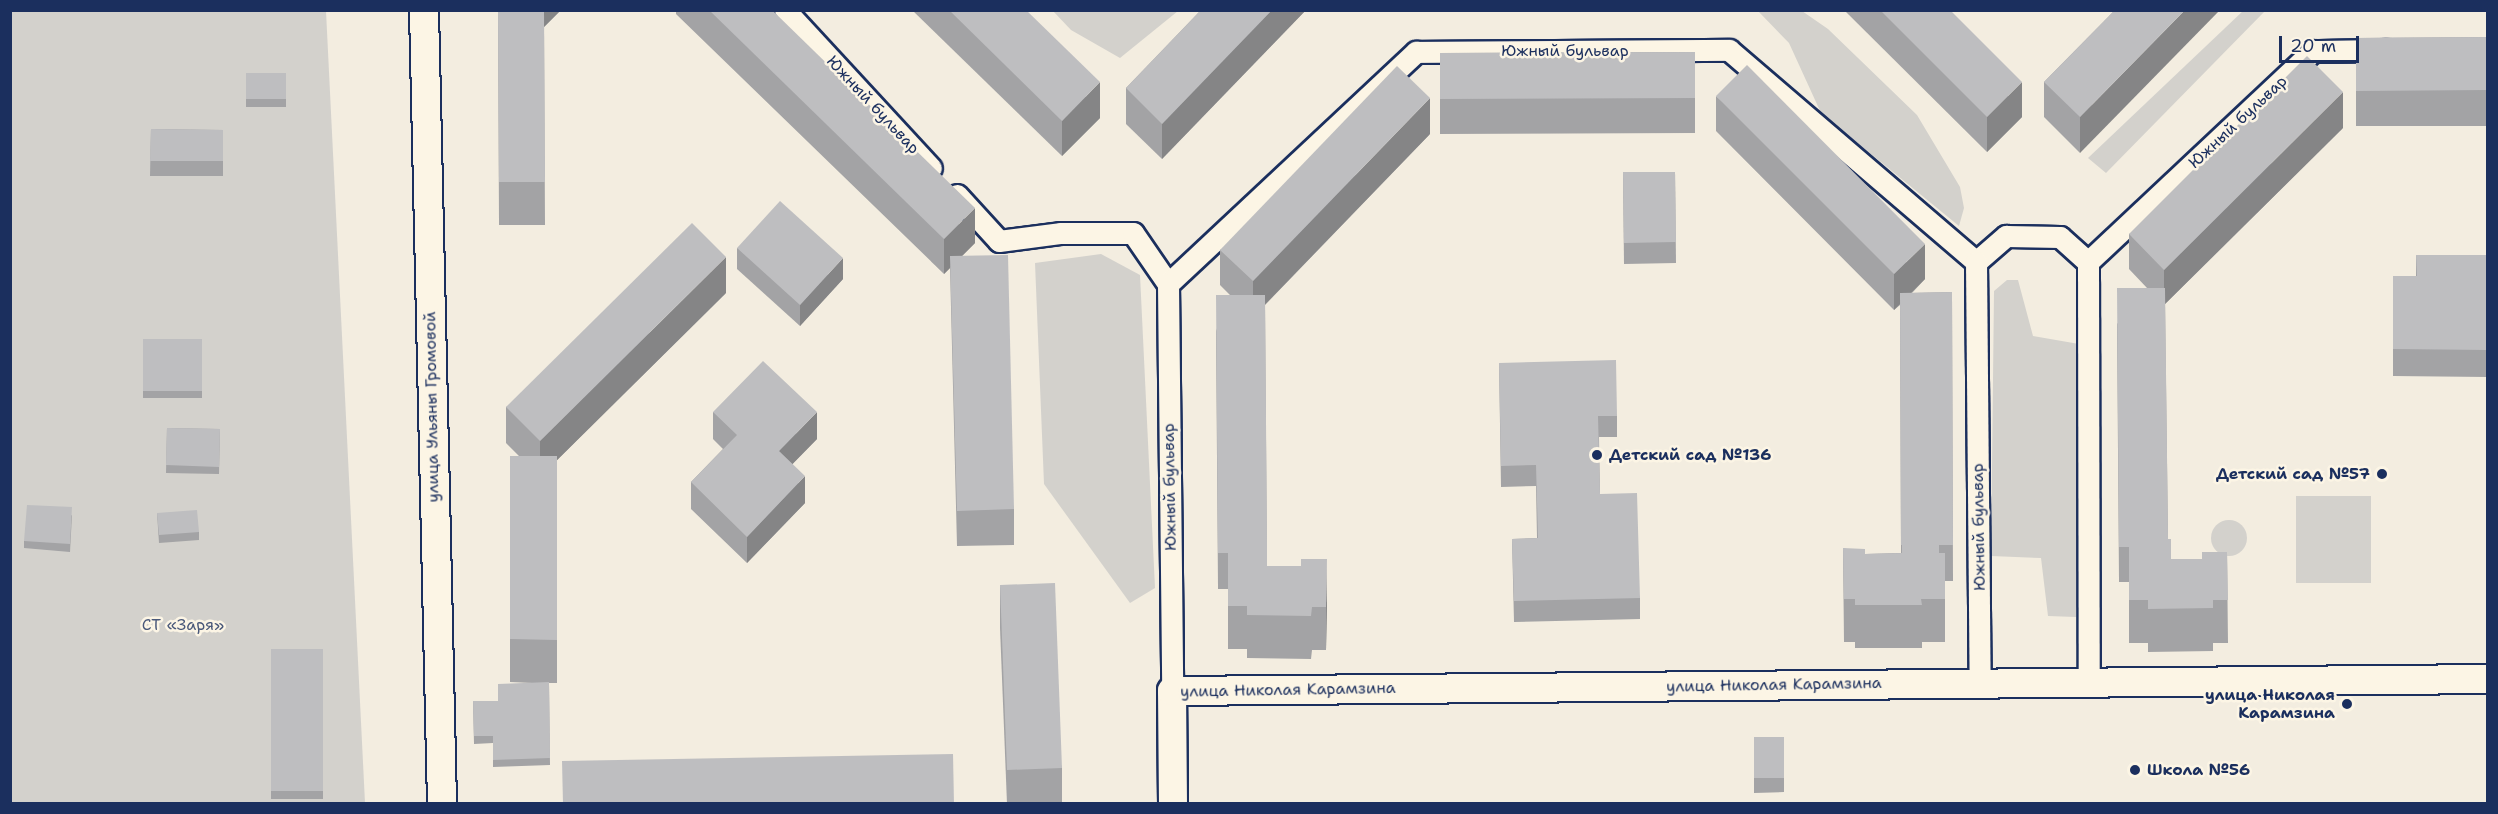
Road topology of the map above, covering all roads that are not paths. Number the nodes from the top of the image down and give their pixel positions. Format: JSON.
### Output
{"nodes":[{"id":1,"x":424,"y":10,"type":"edge"},
{"id":2,"x":785,"y":10,"type":"edge"},
{"id":3,"x":2408,"y":50,"type":"edge"},
{"id":4,"x":1976,"y":262,"type":"junction"},
{"id":5,"x":2088,"y":262,"type":"junction"},
{"id":6,"x":1168,"y":284,"type":"junction"},
{"id":7,"x":2487,"y":679,"type":"edge"},
{"id":8,"x":1980,"y":684,"type":"junction"},
{"id":9,"x":2089,"y":684,"type":"junction"},
{"id":10,"x":1172,"y":691,"type":"junction"},
{"id":11,"x":442,"y":804,"type":"edge"},
{"id":12,"x":1173,"y":804,"type":"edge"}],
"edges":[{"from":1,"to":11,"type":"street","name":"улица Ульяны Громовой"},
{"from":2,"to":6,"type":"street","name":"Южный бульвар"},
{"from":3,"to":5,"type":"street","name":"Южный бульвар"},
{"from":4,"to":5,"type":"street"},
{"from":4,"to":6,"type":"street","name":"Южный бульвар"},
{"from":4,"to":8,"type":"street","name":"Южный бульвар"},
{"from":5,"to":9,"type":"street"},
{"from":6,"to":10,"type":"street","name":"Южный бульвар"},
{"from":7,"to":9,"type":"street","name":"улица Николая Карамзина"},
{"from":8,"to":9,"type":"street","name":"улица Николая Карамзина"},
{"from":8,"to":10,"type":"street","name":"улица Николая Карамзина"},
{"from":10,"to":12,"type":"street","name":"улица Николая Карамзина"}]}
